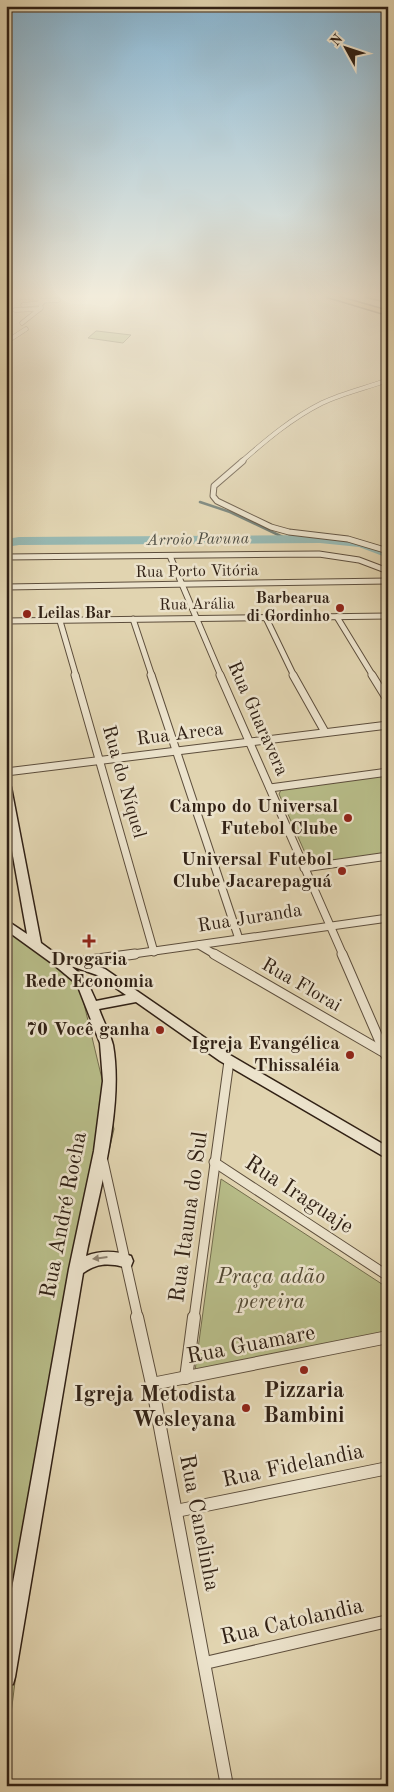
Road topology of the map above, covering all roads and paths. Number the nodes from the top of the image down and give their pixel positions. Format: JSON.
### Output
{"nodes":[{"id":1,"x":386,"y":381,"type":"edge"},
{"id":2,"x":388,"y":551,"type":"edge"},
{"id":3,"x":170,"y":556,"type":"junction"},
{"id":4,"x":6,"y":557,"type":"edge"},
{"id":5,"x":388,"y":572,"type":"edge"},
{"id":6,"x":388,"y":581,"type":"edge"},
{"id":7,"x":181,"y":585,"type":"junction"},
{"id":8,"x":6,"y":587,"type":"edge"},
{"id":9,"x":388,"y":616,"type":"edge"},
{"id":10,"x":337,"y":617,"type":"junction"},
{"id":11,"x":195,"y":618,"type":"junction"},
{"id":12,"x":266,"y":618,"type":"junction"},
{"id":13,"x":133,"y":619,"type":"junction"},
{"id":14,"x":6,"y":621,"type":"edge"},
{"id":15,"x":60,"y":621,"type":"junction"},
{"id":16,"x":388,"y":701,"type":"edge"},
{"id":17,"x":388,"y":725,"type":"edge"},
{"id":18,"x":325,"y":732,"type":"junction"},
{"id":19,"x":250,"y":741,"type":"junction"},
{"id":20,"x":175,"y":751,"type":"junction"},
{"id":21,"x":100,"y":760,"type":"junction"},
{"id":22,"x":6,"y":772,"type":"edge"},
{"id":23,"x":388,"y":772,"type":"edge"},
{"id":24,"x":6,"y":787,"type":"edge"},
{"id":25,"x":270,"y":788,"type":"junction"},
{"id":26,"x":388,"y":856,"type":"edge"},
{"id":27,"x":304,"y":868,"type":"junction"},
{"id":28,"x":388,"y":918,"type":"edge"},
{"id":29,"x":6,"y":924,"type":"edge"},
{"id":30,"x":330,"y":926,"type":"junction"},
{"id":31,"x":239,"y":939,"type":"junction"},
{"id":32,"x":35,"y":945,"type":"junction"},
{"id":33,"x":198,"y":945,"type":"junction"},
{"id":34,"x":154,"y":952,"type":"junction"},
{"id":35,"x":118,"y":957,"type":"junction"},
{"id":36,"x":57,"y":961,"type":"junction"},
{"id":37,"x":75,"y":962,"type":"junction"},
{"id":38,"x":101,"y":972,"type":"junction"},
{"id":39,"x":124,"y":989,"type":"junction"},
{"id":40,"x":135,"y":998,"type":"junction"},
{"id":41,"x":114,"y":1000,"type":"junction"},
{"id":42,"x":93,"y":1006,"type":"junction"},
{"id":43,"x":387,"y":1056,"type":"edge"},
{"id":44,"x":229,"y":1061,"type":"junction"},
{"id":45,"x":101,"y":1151,"type":"junction"},
{"id":46,"x":388,"y":1154,"type":"edge"},
{"id":47,"x":214,"y":1162,"type":"junction"},
{"id":48,"x":126,"y":1262,"type":"junction"},
{"id":49,"x":76,"y":1269,"type":"junction"},
{"id":50,"x":388,"y":1276,"type":"edge"},
{"id":51,"x":388,"y":1337,"type":"edge"},
{"id":52,"x":186,"y":1378,"type":"junction"},
{"id":53,"x":152,"y":1384,"type":"junction"},
{"id":54,"x":388,"y":1468,"type":"edge"},
{"id":55,"x":176,"y":1511,"type":"junction"},
{"id":56,"x":388,"y":1621,"type":"edge"},
{"id":57,"x":205,"y":1663,"type":"junction"},
{"id":58,"x":6,"y":1676,"type":"edge"},
{"id":59,"x":227,"y":1786,"type":"edge"}],
"edges":[{"from":1,"to":2,"type":"street"},
{"from":3,"to":4,"type":"street"},
{"from":3,"to":5,"type":"street"},
{"from":3,"to":7,"type":"street","name":"Rua Guaravera"},
{"from":6,"to":7,"type":"street","name":"Rua Porto Vitória"},
{"from":7,"to":8,"type":"street","name":"Rua Porto Vitória"},
{"from":7,"to":11,"type":"street","name":"Rua Guaravera"},
{"from":9,"to":10,"type":"street","name":"Rua Arália"},
{"from":10,"to":12,"type":"street","name":"Rua Arália"},
{"from":10,"to":16,"type":"street"},
{"from":11,"to":12,"type":"street","name":"Rua Arália"},
{"from":11,"to":13,"type":"street","name":"Rua Arália"},
{"from":11,"to":19,"type":"street","name":"Rua Guaravera"},
{"from":12,"to":18,"type":"street"},
{"from":13,"to":15,"type":"street","name":"Rua Arália"},
{"from":13,"to":20,"type":"street"},
{"from":14,"to":15,"type":"street","name":"Rua Arália"},
{"from":15,"to":21,"type":"street","name":"Rua do Níquel"},
{"from":17,"to":18,"type":"street","name":"Rua Areca"},
{"from":18,"to":19,"type":"street","name":"Rua Areca"},
{"from":19,"to":20,"type":"street","name":"Rua Areca"},
{"from":19,"to":25,"type":"street","name":"Rua Guaravera"},
{"from":20,"to":21,"type":"street","name":"Rua Areca"},
{"from":20,"to":31,"type":"street"},
{"from":21,"to":22,"type":"street","name":"Rua Areca"},
{"from":21,"to":34,"type":"street","name":"Rua do Níquel"},
{"from":23,"to":25,"type":"street"},
{"from":24,"to":32,"type":"main road"},
{"from":25,"to":27,"type":"street","name":"Rua Guaravera"},
{"from":26,"to":27,"type":"street"},
{"from":27,"to":30,"type":"street","name":"Rua Guaravera"},
{"from":28,"to":30,"type":"street","name":"Rua Juranda"},
{"from":29,"to":32,"type":"main road","name":"Rua André Rocha"},
{"from":30,"to":31,"type":"street","name":"Rua Juranda"},
{"from":30,"to":43,"type":"street","name":"Rua Guaravera"},
{"from":31,"to":33,"type":"street","name":"Rua Juranda"},
{"from":32,"to":36,"type":"main road","name":"Rua André Rocha"},
{"from":33,"to":34,"type":"street","name":"Rua Juranda"},
{"from":33,"to":43,"type":"street","name":"Rua Florai"},
{"from":34,"to":35,"type":"street","name":"Rua Juranda"},
{"from":35,"to":37,"type":"street","name":"Rua Juranda"},
{"from":35,"to":38,"type":"street"},
{"from":36,"to":37,"type":"main road","name":"Rua Juranda"},
{"from":36,"to":42,"type":"main road","name":"Rua André Rocha"},
{"from":37,"to":38,"type":"main road","name":"Rua Juranda"},
{"from":38,"to":39,"type":"main road","name":"Rua Juranda"},
{"from":39,"to":40,"type":"main road","name":"Rua Juranda"},
{"from":39,"to":41,"type":"main road"},
{"from":40,"to":41,"type":"main road"},
{"from":40,"to":44,"type":"main road","name":"Rua Juranda"},
{"from":41,"to":42,"type":"main road"},
{"from":42,"to":45,"type":"main road","name":"Rua André Rocha"},
{"from":44,"to":46,"type":"main road","name":"Rua Juranda"},
{"from":44,"to":47,"type":"street","name":"Rua Itauna do Sul"},
{"from":45,"to":48,"type":"street","name":"Rua Canelinha"},
{"from":45,"to":49,"type":"main road","name":"Rua André Rocha"},
{"from":47,"to":50,"type":"street","name":"Rua Iraguaje"},
{"from":47,"to":52,"type":"street","name":"Rua Itauna do Sul"},
{"from":48,"to":49,"type":"main road","one_way":true},
{"from":48,"to":53,"type":"street","name":"Rua Canelinha"},
{"from":49,"to":58,"type":"main road","name":"Rua André Rocha"},
{"from":51,"to":52,"type":"street","name":"Rua Guamare"},
{"from":52,"to":53,"type":"street","name":"Rua Guamare"},
{"from":53,"to":55,"type":"street","name":"Rua Canelinha"},
{"from":54,"to":55,"type":"street","name":"Rua Fidelandia"},
{"from":55,"to":57,"type":"street","name":"Rua Canelinha"},
{"from":56,"to":57,"type":"street","name":"Rua Catolandia"},
{"from":57,"to":59,"type":"street","name":"Rua Canelinha"}]}
